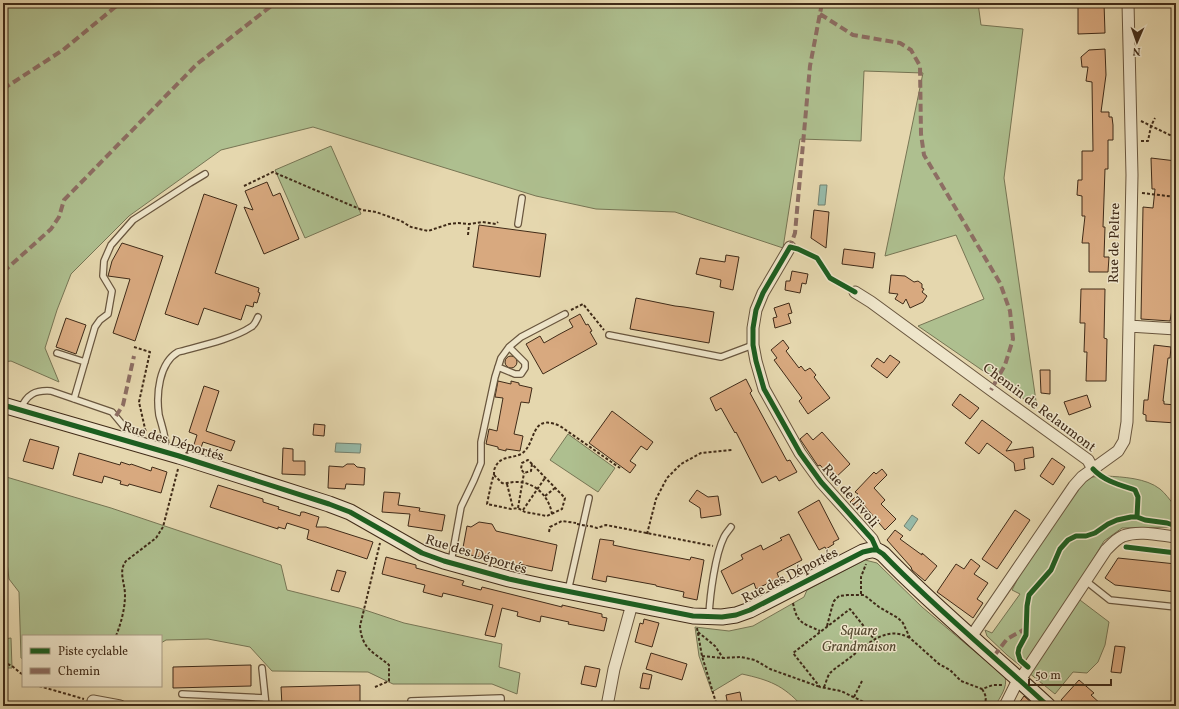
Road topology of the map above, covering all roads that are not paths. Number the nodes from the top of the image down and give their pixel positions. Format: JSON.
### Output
{"nodes":[{"id":1,"x":1128,"y":3,"type":"edge"},
{"id":2,"x":205,"y":174,"type":"dead end"},
{"id":3,"x":522,"y":198,"type":"dead end"},
{"id":4,"x":518,"y":224,"type":"dead end"},
{"id":5,"x":790,"y":247,"type":"dead end"},
{"id":6,"x":855,"y":292,"type":"dead end"},
{"id":7,"x":565,"y":314,"type":"road end"},
{"id":8,"x":258,"y":317,"type":"dead end"},
{"id":9,"x":1129,"y":326,"type":"junction"},
{"id":10,"x":1176,"y":329,"type":"edge"},
{"id":11,"x":609,"y":335,"type":"road end"},
{"id":12,"x":753,"y":345,"type":"junction"},
{"id":13,"x":509,"y":347,"type":"junction"},
{"id":14,"x":57,"y":353,"type":"dead end"},
{"id":15,"x":85,"y":362,"type":"junction"},
{"id":16,"x":498,"y":367,"type":"junction"},
{"id":17,"x":74,"y":399,"type":"junction"},
{"id":18,"x":3,"y":405,"type":"edge"},
{"id":19,"x":20,"y":410,"type":"junction"},
{"id":20,"x":139,"y":444,"type":"junction"},
{"id":21,"x":166,"y":452,"type":"junction"},
{"id":22,"x":1093,"y":469,"type":"junction"},
{"id":23,"x":589,"y":498,"type":"dead end"},
{"id":24,"x":731,"y":526,"type":"dead end"},
{"id":25,"x":1176,"y":537,"type":"edge"},
{"id":26,"x":870,"y":551,"type":"junction"},
{"id":27,"x":451,"y":562,"type":"junction"},
{"id":28,"x":1086,"y":582,"type":"junction"},
{"id":29,"x":568,"y":592,"type":"junction"},
{"id":30,"x":632,"y":604,"type":"junction"},
{"id":31,"x":1176,"y":607,"type":"edge"},
{"id":32,"x":709,"y":618,"type":"junction"},
{"id":33,"x":971,"y":637,"type":"junction"},
{"id":34,"x":262,"y":668,"type":"dead end"},
{"id":35,"x":1017,"y":685,"type":"junction"},
{"id":36,"x":182,"y":694,"type":"dead end"},
{"id":37,"x":265,"y":698,"type":"junction"},
{"id":38,"x":93,"y":701,"type":"road end"},
{"id":39,"x":410,"y":701,"type":"dead end"},
{"id":40,"x":114,"y":705,"type":"edge"},
{"id":41,"x":266,"y":706,"type":"edge"},
{"id":42,"x":500,"y":706,"type":"edge"},
{"id":43,"x":607,"y":706,"type":"edge"},
{"id":44,"x":1005,"y":706,"type":"edge"},
{"id":45,"x":1048,"y":706,"type":"edge"}],
"edges":[{"from":1,"to":9,"type":"street","name":"Rue de Peltre"},
{"from":2,"to":15,"type":"lane"},
{"from":3,"to":4,"type":"lane"},
{"from":5,"to":12,"type":"street","name":"Rue de Tivoli"},
{"from":6,"to":22,"type":"street","name":"Chemin de Relaumont"},
{"from":7,"to":13,"type":"lane","name":"Rue des Déportés"},
{"from":8,"to":21,"type":"lane"},
{"from":9,"to":10,"type":"street"},
{"from":9,"to":22,"type":"street","name":"Rue de Peltre"},
{"from":11,"to":12,"type":"lane"},
{"from":12,"to":26,"type":"street","name":"Rue de Tivoli"},
{"from":13,"to":16,"type":"lane","name":"Rue des Déportés"},
{"from":13,"to":16,"type":"lane"},
{"from":14,"to":15,"type":"lane"},
{"from":15,"to":17,"type":"lane"},
{"from":16,"to":27,"type":"lane","name":"Rue des Déportés"},
{"from":17,"to":19,"type":"lane"},
{"from":17,"to":20,"type":"lane"},
{"from":18,"to":19,"type":"street","name":"Rue des Déportés"},
{"from":19,"to":20,"type":"street","name":"Rue des Déportés"},
{"from":20,"to":21,"type":"street","name":"Rue des Déportés"},
{"from":21,"to":27,"type":"street","name":"Rue des Déportés"},
{"from":22,"to":33,"type":"street","name":"Chemin de Relaumont"},
{"from":23,"to":29,"type":"lane"},
{"from":24,"to":32,"type":"lane"},
{"from":25,"to":28,"type":"street"},
{"from":26,"to":32,"type":"street","name":"Rue des Déportés"},
{"from":26,"to":33,"type":"street","name":"Rue de Tivoli"},
{"from":27,"to":29,"type":"street","name":"Rue des Déportés"},
{"from":28,"to":31,"type":"lane"},
{"from":28,"to":35,"type":"street"},
{"from":29,"to":30,"type":"street","name":"Rue des Déportés"},
{"from":30,"to":32,"type":"street","name":"Rue des Déportés"},
{"from":30,"to":43,"type":"street"},
{"from":33,"to":35,"type":"street","name":"Rue de Tivoli"},
{"from":34,"to":37,"type":"lane"},
{"from":35,"to":44,"type":"street"},
{"from":35,"to":45,"type":"street","name":"Rue de Tivoli"},
{"from":36,"to":37,"type":"lane"},
{"from":37,"to":41,"type":"lane"},
{"from":38,"to":40,"type":"street"},
{"from":39,"to":42,"type":"lane"}]}
